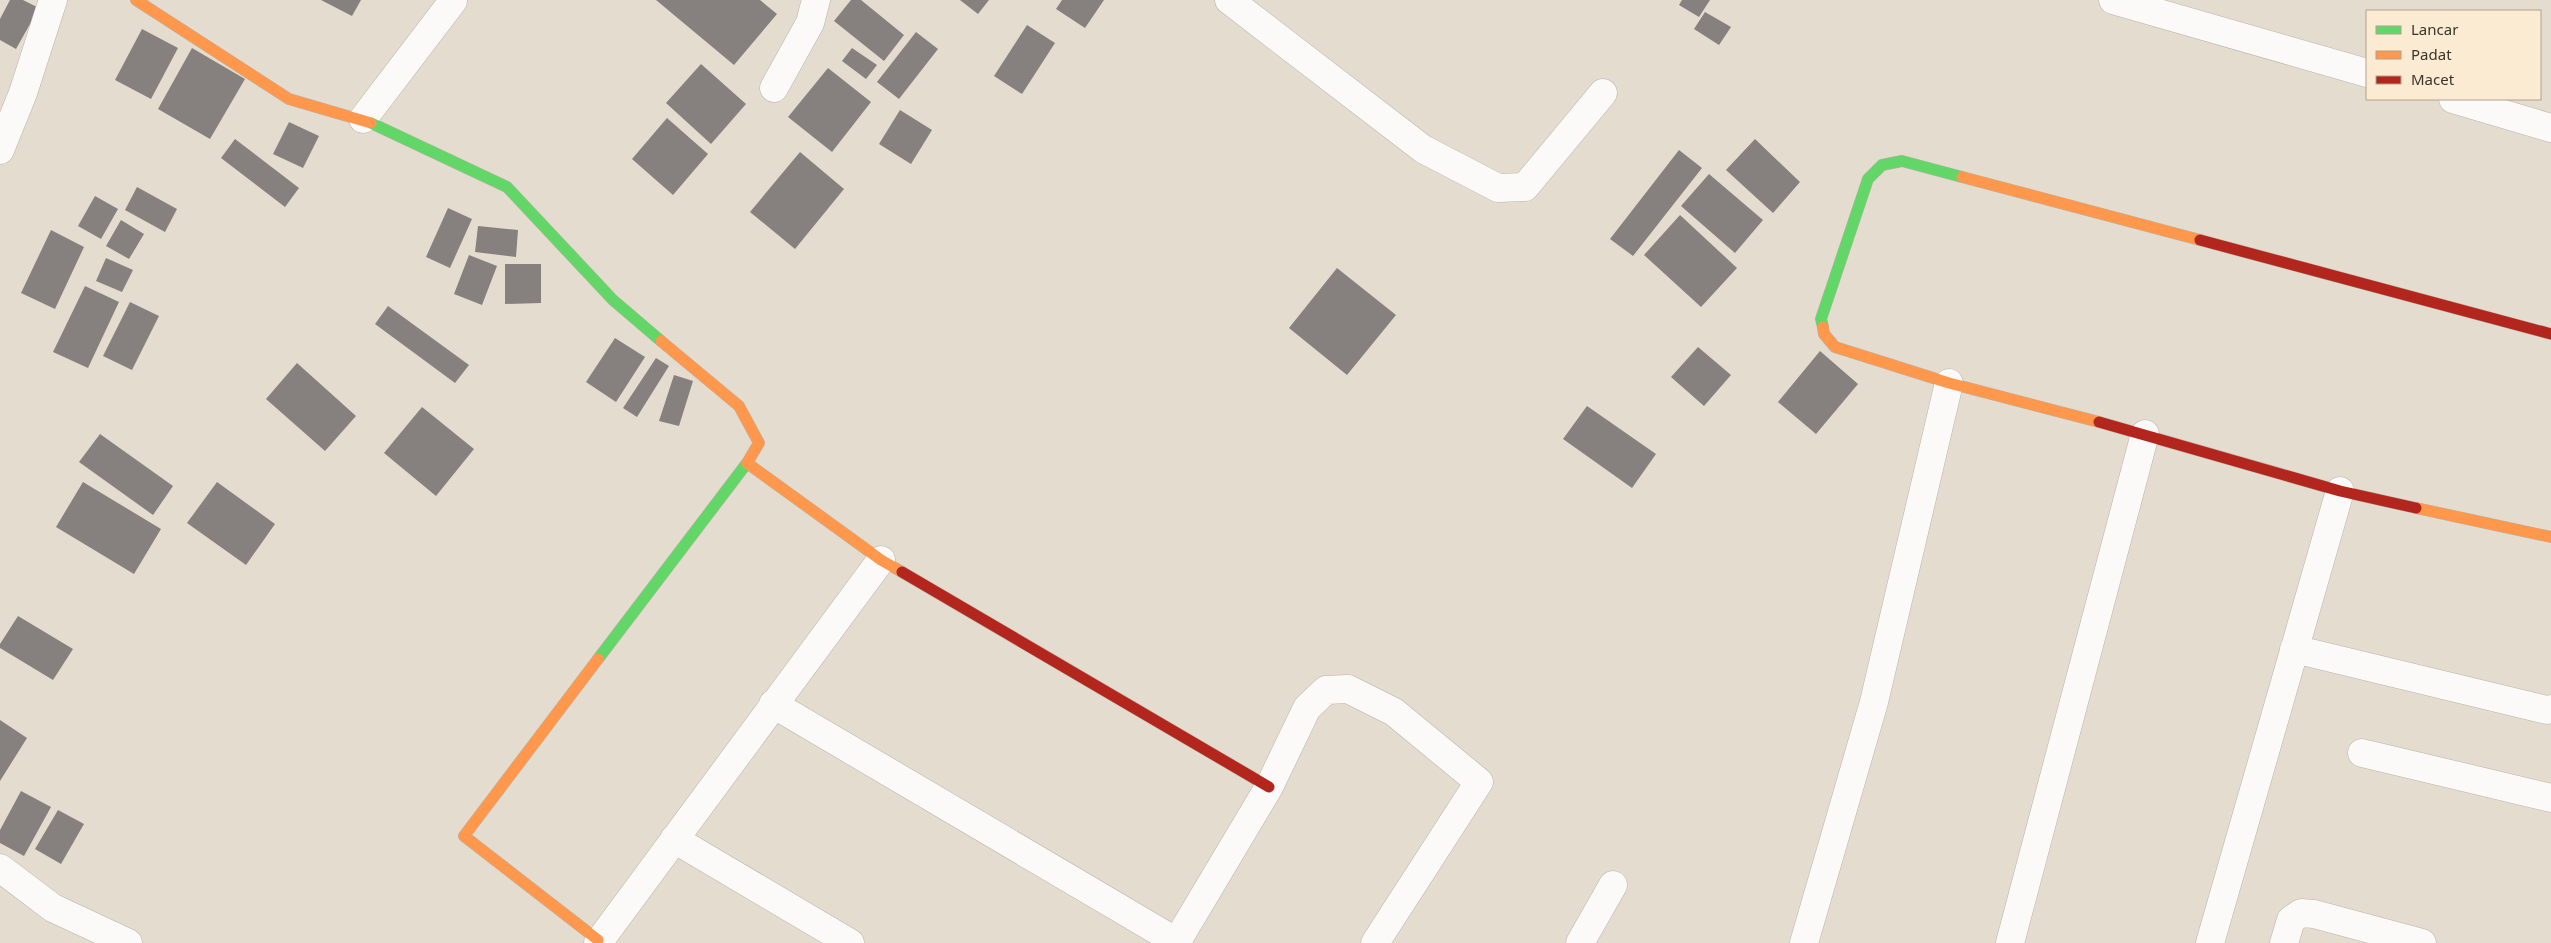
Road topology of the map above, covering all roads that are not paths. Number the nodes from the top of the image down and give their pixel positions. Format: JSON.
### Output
{"nodes":[{"id":1,"x":53,"y":0,"type":"edge"},
{"id":2,"x":136,"y":0,"type":"edge"},
{"id":3,"x":816,"y":0,"type":"edge"},
{"id":4,"x":1229,"y":0,"type":"edge"},
{"id":5,"x":2113,"y":0,"type":"edge"},
{"id":6,"x":453,"y":2,"type":"dead end"},
{"id":7,"x":2366,"y":73,"type":"edge"},
{"id":8,"x":774,"y":88,"type":"dead end"},
{"id":9,"x":1603,"y":92,"type":"dead end"},
{"id":10,"x":2456,"y":100,"type":"edge"},
{"id":11,"x":363,"y":119,"type":"junction"},
{"id":12,"x":2551,"y":128,"type":"edge"},
{"id":13,"x":0,"y":150,"type":"edge"},
{"id":14,"x":2551,"y":334,"type":"edge"},
{"id":15,"x":1949,"y":383,"type":"junction"},
{"id":16,"x":2145,"y":434,"type":"junction"},
{"id":17,"x":746,"y":463,"type":"junction"},
{"id":18,"x":2340,"y":491,"type":"junction"},
{"id":19,"x":2551,"y":537,"type":"edge"},
{"id":20,"x":880,"y":560,"type":"junction"},
{"id":21,"x":2294,"y":649,"type":"junction"},
{"id":22,"x":773,"y":704,"type":"junction"},
{"id":23,"x":2551,"y":709,"type":"edge"},
{"id":24,"x":2362,"y":753,"type":"dead end"},
{"id":25,"x":1269,"y":787,"type":"junction"},
{"id":26,"x":2551,"y":798,"type":"edge"},
{"id":27,"x":674,"y":839,"type":"junction"},
{"id":28,"x":0,"y":868,"type":"edge"},
{"id":29,"x":1613,"y":885,"type":"dead end"},
{"id":30,"x":598,"y":942,"type":"edge"},
{"id":31,"x":1176,"y":942,"type":"edge"},
{"id":32,"x":128,"y":943,"type":"edge"},
{"id":33,"x":850,"y":943,"type":"edge"},
{"id":34,"x":1375,"y":943,"type":"edge"},
{"id":35,"x":1580,"y":943,"type":"edge"},
{"id":36,"x":1804,"y":943,"type":"edge"},
{"id":37,"x":2010,"y":943,"type":"edge"},
{"id":38,"x":2210,"y":943,"type":"edge"},
{"id":39,"x":2284,"y":943,"type":"edge"},
{"id":40,"x":2422,"y":943,"type":"edge"}],
"edges":[{"from":1,"to":13,"type":"street"},
{"from":2,"to":11,"type":"street"},
{"from":3,"to":8,"type":"street"},
{"from":4,"to":9,"type":"street"},
{"from":5,"to":7,"type":"street"},
{"from":6,"to":11,"type":"street"},
{"from":10,"to":12,"type":"street"},
{"from":11,"to":17,"type":"street"},
{"from":14,"to":15,"type":"street"},
{"from":15,"to":16,"type":"street"},
{"from":15,"to":36,"type":"street"},
{"from":16,"to":18,"type":"street"},
{"from":16,"to":37,"type":"street"},
{"from":17,"to":20,"type":"street"},
{"from":17,"to":30,"type":"street"},
{"from":18,"to":19,"type":"street"},
{"from":18,"to":21,"type":"street"},
{"from":20,"to":22,"type":"street"},
{"from":20,"to":25,"type":"street"},
{"from":21,"to":23,"type":"street"},
{"from":21,"to":38,"type":"street"},
{"from":22,"to":27,"type":"street"},
{"from":22,"to":31,"type":"street"},
{"from":24,"to":26,"type":"street"},
{"from":25,"to":31,"type":"street"},
{"from":25,"to":34,"type":"street"},
{"from":27,"to":30,"type":"street"},
{"from":27,"to":33,"type":"street"},
{"from":28,"to":32,"type":"street"},
{"from":29,"to":35,"type":"street"},
{"from":39,"to":40,"type":"street"}]}
